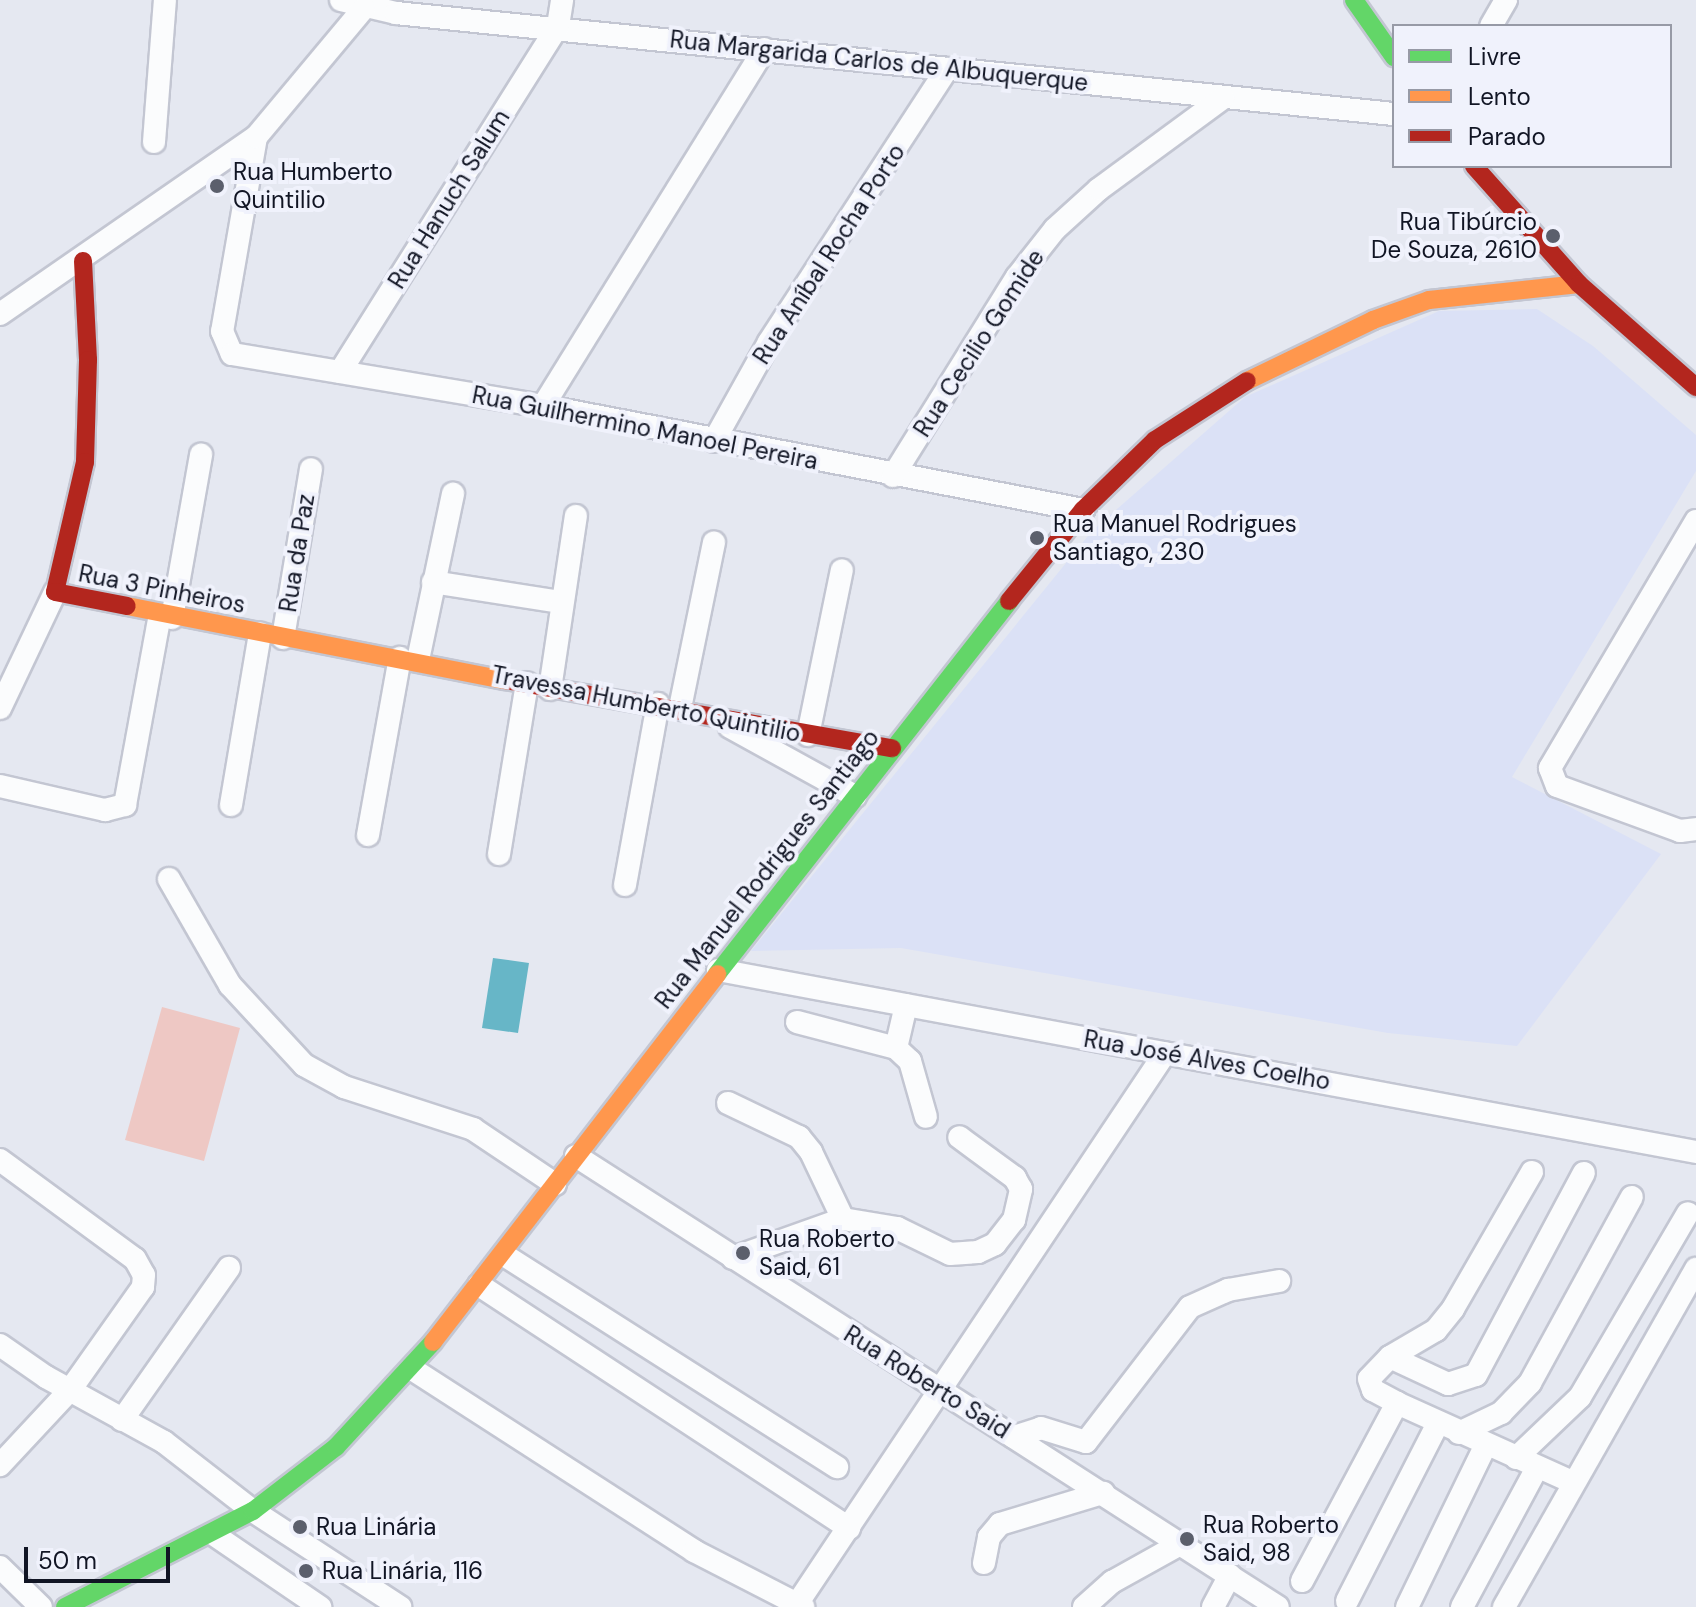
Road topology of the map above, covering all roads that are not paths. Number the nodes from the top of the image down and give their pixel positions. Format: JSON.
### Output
{"nodes":[{"id":1,"x":165,"y":0,"type":"edge"},
{"id":2,"x":341,"y":0,"type":"edge"},
{"id":3,"x":562,"y":0,"type":"edge"},
{"id":4,"x":1354,"y":0,"type":"edge"},
{"id":5,"x":1506,"y":0,"type":"edge"},
{"id":6,"x":364,"y":8,"type":"junction"},
{"id":7,"x":1492,"y":24,"type":"edge"},
{"id":8,"x":558,"y":26,"type":"junction"},
{"id":9,"x":764,"y":49,"type":"junction"},
{"id":10,"x":1392,"y":54,"type":"edge"},
{"id":11,"x":947,"y":69,"type":"junction"},
{"id":12,"x":1223,"y":98,"type":"junction"},
{"id":13,"x":1392,"y":114,"type":"edge"},
{"id":14,"x":256,"y":137,"type":"junction"},
{"id":15,"x":154,"y":142,"type":"dead end"},
{"id":16,"x":1476,"y":168,"type":"edge"},
{"id":17,"x":83,"y":261,"type":"junction"},
{"id":18,"x":1579,"y":284,"type":"junction"},
{"id":19,"x":0,"y":314,"type":"edge"},
{"id":20,"x":340,"y":372,"type":"junction"},
{"id":21,"x":1696,"y":387,"type":"edge"},
{"id":22,"x":543,"y":406,"type":"junction"},
{"id":23,"x":714,"y":441,"type":"junction"},
{"id":24,"x":201,"y":455,"type":"dead end"},
{"id":25,"x":311,"y":469,"type":"dead end"},
{"id":26,"x":893,"y":476,"type":"junction"},
{"id":27,"x":453,"y":494,"type":"dead end"},
{"id":28,"x":1083,"y":510,"type":"junction"},
{"id":29,"x":576,"y":516,"type":"dead end"},
{"id":30,"x":1696,"y":521,"type":"edge"},
{"id":31,"x":714,"y":542,"type":"dead end"},
{"id":32,"x":842,"y":570,"type":"dead end"},
{"id":33,"x":433,"y":582,"type":"junction"},
{"id":34,"x":55,"y":592,"type":"junction"},
{"id":35,"x":561,"y":602,"type":"junction"},
{"id":36,"x":166,"y":617,"type":"junction"},
{"id":37,"x":260,"y":633,"type":"junction"},
{"id":38,"x":283,"y":638,"type":"junction"},
{"id":39,"x":409,"y":659,"type":"junction"},
{"id":40,"x":527,"y":683,"type":"junction"},
{"id":41,"x":550,"y":689,"type":"junction"},
{"id":42,"x":669,"y":706,"type":"junction"},
{"id":43,"x":0,"y":708,"type":"edge"},
{"id":44,"x":705,"y":713,"type":"junction"},
{"id":45,"x":808,"y":735,"type":"junction"},
{"id":46,"x":892,"y":748,"type":"junction"},
{"id":47,"x":0,"y":786,"type":"edge"},
{"id":48,"x":855,"y":796,"type":"junction"},
{"id":49,"x":231,"y":805,"type":"dead end"},
{"id":50,"x":1696,"y":829,"type":"edge"},
{"id":51,"x":368,"y":835,"type":"dead end"},
{"id":52,"x":499,"y":854,"type":"dead end"},
{"id":53,"x":169,"y":879,"type":"dead end"},
{"id":54,"x":625,"y":885,"type":"dead end"},
{"id":55,"x":718,"y":970,"type":"junction"},
{"id":56,"x":906,"y":1005,"type":"junction"},
{"id":57,"x":797,"y":1022,"type":"dead end"},
{"id":58,"x":896,"y":1048,"type":"junction"},
{"id":59,"x":1165,"y":1053,"type":"junction"},
{"id":60,"x":728,"y":1103,"type":"dead end"},
{"id":61,"x":926,"y":1117,"type":"dead end"},
{"id":62,"x":959,"y":1137,"type":"dead end"},
{"id":63,"x":1696,"y":1152,"type":"edge"},
{"id":64,"x":576,"y":1156,"type":"junction"},
{"id":65,"x":0,"y":1160,"type":"edge"},
{"id":66,"x":1532,"y":1172,"type":"dead end"},
{"id":67,"x":1584,"y":1173,"type":"dead end"},
{"id":68,"x":555,"y":1184,"type":"junction"},
{"id":69,"x":1632,"y":1197,"type":"dead end"},
{"id":70,"x":1688,"y":1213,"type":"dead end"},
{"id":71,"x":843,"y":1219,"type":"junction"},
{"id":72,"x":504,"y":1255,"type":"junction"},
{"id":73,"x":733,"y":1258,"type":"junction"},
{"id":74,"x":229,"y":1268,"type":"dead end"},
{"id":75,"x":1696,"y":1269,"type":"edge"},
{"id":76,"x":1279,"y":1281,"type":"dead end"},
{"id":77,"x":479,"y":1285,"type":"junction"},
{"id":78,"x":0,"y":1345,"type":"edge"},
{"id":79,"x":1390,"y":1357,"type":"junction"},
{"id":80,"x":412,"y":1369,"type":"junction"},
{"id":81,"x":70,"y":1390,"type":"junction"},
{"id":82,"x":939,"y":1391,"type":"junction"},
{"id":83,"x":1397,"y":1403,"type":"junction"},
{"id":84,"x":122,"y":1420,"type":"junction"},
{"id":85,"x":1438,"y":1423,"type":"junction"},
{"id":86,"x":1459,"y":1433,"type":"junction"},
{"id":87,"x":1014,"y":1437,"type":"junction"},
{"id":88,"x":1486,"y":1444,"type":"junction"},
{"id":89,"x":1516,"y":1458,"type":"junction"},
{"id":90,"x":0,"y":1465,"type":"edge"},
{"id":91,"x":837,"y":1467,"type":"dead end"},
{"id":92,"x":1537,"y":1468,"type":"junction"},
{"id":93,"x":1574,"y":1483,"type":"junction"},
{"id":94,"x":1103,"y":1493,"type":"junction"},
{"id":95,"x":253,"y":1511,"type":"junction"},
{"id":96,"x":849,"y":1528,"type":"junction"},
{"id":97,"x":213,"y":1534,"type":"junction"},
{"id":98,"x":1182,"y":1543,"type":"junction"},
{"id":99,"x":984,"y":1563,"type":"dead end"},
{"id":100,"x":0,"y":1567,"type":"edge"},
{"id":101,"x":1230,"y":1575,"type":"junction"},
{"id":102,"x":1302,"y":1581,"type":"dead end"},
{"id":103,"x":1347,"y":1601,"type":"dead end"},
{"id":104,"x":83,"y":1605,"type":"edge"},
{"id":105,"x":799,"y":1606,"type":"edge"},
{"id":106,"x":41,"y":1607,"type":"edge"},
{"id":107,"x":320,"y":1607,"type":"edge"},
{"id":108,"x":400,"y":1607,"type":"edge"},
{"id":109,"x":1084,"y":1607,"type":"edge"},
{"id":110,"x":1213,"y":1607,"type":"edge"},
{"id":111,"x":1278,"y":1607,"type":"edge"},
{"id":112,"x":1407,"y":1607,"type":"edge"},
{"id":113,"x":1462,"y":1607,"type":"edge"},
{"id":114,"x":1504,"y":1607,"type":"edge"}],
"edges":[{"from":1,"to":15,"type":"street"},
{"from":2,"to":6,"type":"street","name":"Rua Margarida Carlos de Albuquerque"},
{"from":3,"to":8,"type":"street"},
{"from":4,"to":10,"type":"main road"},
{"from":5,"to":7,"type":"street"},
{"from":6,"to":8,"type":"street","name":"Rua Margarida Carlos de Albuquerque"},
{"from":6,"to":14,"type":"street"},
{"from":8,"to":9,"type":"street","name":"Rua Margarida Carlos de Albuquerque"},
{"from":8,"to":20,"type":"street","name":"Rua Hanuch Salum"},
{"from":9,"to":11,"type":"street","name":"Rua Margarida Carlos de Albuquerque"},
{"from":9,"to":22,"type":"street"},
{"from":11,"to":12,"type":"street","name":"Rua Margarida Carlos de Albuquerque"},
{"from":11,"to":23,"type":"street","name":"Rua Aníbal Rocha Porto"},
{"from":12,"to":13,"type":"street","name":"Rua Margarida Carlos de Albuquerque"},
{"from":12,"to":26,"type":"street","name":"Rua Cecilio Gomide"},
{"from":14,"to":17,"type":"street"},
{"from":14,"to":20,"type":"street","name":"Rua Guilhermino Manoel Pereira"},
{"from":16,"to":18,"type":"main road"},
{"from":17,"to":19,"type":"street"},
{"from":17,"to":34,"type":"main road","name":"Rua 3 Pinheiros"},
{"from":18,"to":21,"type":"main road"},
{"from":18,"to":28,"type":"main road","name":"Rua Manuel Rodrigues Santiago"},
{"from":20,"to":22,"type":"street","name":"Rua Guilhermino Manoel Pereira"},
{"from":22,"to":23,"type":"street","name":"Rua Guilhermino Manoel Pereira"},
{"from":23,"to":26,"type":"street","name":"Rua Guilhermino Manoel Pereira"},
{"from":24,"to":36,"type":"street"},
{"from":25,"to":38,"type":"street","name":"Rua da Paz"},
{"from":26,"to":28,"type":"street","name":"Rua Guilhermino Manoel Pereira"},
{"from":27,"to":33,"type":"street"},
{"from":28,"to":46,"type":"main road","name":"Rua Manuel Rodrigues Santiago"},
{"from":29,"to":35,"type":"street"},
{"from":30,"to":50,"type":"street"},
{"from":31,"to":42,"type":"street"},
{"from":32,"to":45,"type":"street"},
{"from":33,"to":35,"type":"street"},
{"from":33,"to":39,"type":"street"},
{"from":34,"to":36,"type":"main road","name":"Rua 3 Pinheiros"},
{"from":34,"to":43,"type":"street"},
{"from":35,"to":41,"type":"street"},
{"from":36,"to":37,"type":"main road","name":"Rua 3 Pinheiros"},
{"from":36,"to":47,"type":"street"},
{"from":37,"to":38,"type":"main road","name":"Rua 3 Pinheiros"},
{"from":37,"to":49,"type":"street"},
{"from":38,"to":39,"type":"main road","name":"Rua 3 Pinheiros"},
{"from":39,"to":40,"type":"main road","name":"Travessa Humberto Quintilio"},
{"from":39,"to":51,"type":"street"},
{"from":40,"to":41,"type":"main road","name":"Travessa Humberto Quintilio"},
{"from":40,"to":52,"type":"street"},
{"from":41,"to":42,"type":"main road","name":"Travessa Humberto Quintilio"},
{"from":42,"to":44,"type":"main road","name":"Travessa Humberto Quintilio"},
{"from":42,"to":54,"type":"street"},
{"from":44,"to":45,"type":"main road","name":"Travessa Humberto Quintilio"},
{"from":44,"to":48,"type":"street"},
{"from":45,"to":46,"type":"main road","name":"Travessa Humberto Quintilio"},
{"from":46,"to":48,"type":"main road","name":"Rua Manuel Rodrigues Santiago"},
{"from":48,"to":55,"type":"main road","name":"Rua Manuel Rodrigues Santiago"},
{"from":53,"to":68,"type":"street"},
{"from":55,"to":56,"type":"street","name":"Rua José Alves Coelho"},
{"from":55,"to":64,"type":"main road","name":"Rua Manuel Rodrigues Santiago"},
{"from":56,"to":58,"type":"street"},
{"from":56,"to":59,"type":"street","name":"Rua José Alves Coelho"},
{"from":57,"to":58,"type":"street"},
{"from":58,"to":61,"type":"street"},
{"from":59,"to":63,"type":"street","name":"Rua José Alves Coelho"},
{"from":59,"to":82,"type":"street"},
{"from":60,"to":71,"type":"street"},
{"from":62,"to":71,"type":"street"},
{"from":64,"to":68,"type":"main road","name":"Rua Manuel Rodrigues Santiago"},
{"from":64,"to":73,"type":"street","name":"Rua Roberto Said"},
{"from":65,"to":81,"type":"street"},
{"from":66,"to":79,"type":"street"},
{"from":67,"to":79,"type":"street"},
{"from":68,"to":72,"type":"main road","name":"Rua Manuel Rodrigues Santiago"},
{"from":69,"to":86,"type":"street"},
{"from":70,"to":89,"type":"street"},
{"from":71,"to":73,"type":"street"},
{"from":72,"to":77,"type":"main road","name":"Rua Manuel Rodrigues Santiago"},
{"from":72,"to":91,"type":"street"},
{"from":73,"to":82,"type":"street","name":"Rua Roberto Said"},
{"from":74,"to":84,"type":"street"},
{"from":75,"to":93,"type":"street"},
{"from":76,"to":87,"type":"street"},
{"from":77,"to":80,"type":"main road","name":"Rua Manuel Rodrigues Santiago"},
{"from":77,"to":96,"type":"street"},
{"from":78,"to":81,"type":"street"},
{"from":79,"to":83,"type":"street"},
{"from":80,"to":95,"type":"main road","name":"Rua Manuel Rodrigues Santiago"},
{"from":80,"to":105,"type":"street"},
{"from":81,"to":84,"type":"street"},
{"from":81,"to":90,"type":"street"},
{"from":82,"to":87,"type":"street","name":"Rua Roberto Said"},
{"from":82,"to":96,"type":"street"},
{"from":83,"to":85,"type":"street"},
{"from":83,"to":102,"type":"street"},
{"from":84,"to":95,"type":"street"},
{"from":85,"to":86,"type":"street"},
{"from":85,"to":103,"type":"street"},
{"from":86,"to":88,"type":"street"},
{"from":87,"to":94,"type":"street","name":"Rua Roberto Said"},
{"from":88,"to":89,"type":"street"},
{"from":88,"to":112,"type":"street"},
{"from":89,"to":92,"type":"street"},
{"from":92,"to":93,"type":"street"},
{"from":92,"to":113,"type":"street"},
{"from":93,"to":114,"type":"street"},
{"from":94,"to":98,"type":"street","name":"Rua Roberto Said"},
{"from":94,"to":99,"type":"street"},
{"from":95,"to":97,"type":"main road","name":"Rua Manuel Rodrigues Santiago"},
{"from":95,"to":108,"type":"street"},
{"from":96,"to":105,"type":"street"},
{"from":97,"to":104,"type":"main road","name":"Rua Manuel Rodrigues Santiago"},
{"from":97,"to":107,"type":"street"},
{"from":98,"to":101,"type":"street","name":"Rua Roberto Said"},
{"from":98,"to":109,"type":"street"},
{"from":100,"to":106,"type":"street"},
{"from":101,"to":110,"type":"street"},
{"from":101,"to":111,"type":"street","name":"Rua Roberto Said"}]}
